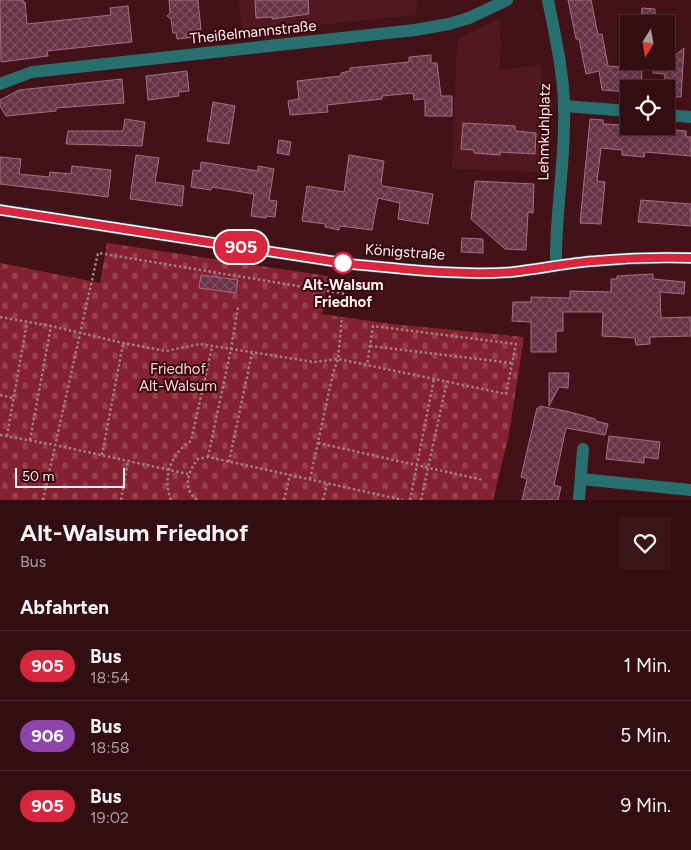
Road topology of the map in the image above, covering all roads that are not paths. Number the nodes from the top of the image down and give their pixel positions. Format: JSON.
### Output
{"nodes":[{"id":1,"x":507,"y":0,"type":"edge"},
{"id":2,"x":548,"y":0,"type":"edge"},
{"id":3,"x":0,"y":84,"type":"edge"},
{"id":4,"x":564,"y":106,"type":"junction"},
{"id":5,"x":620,"y":110,"type":"edge"},
{"id":6,"x":675,"y":115,"type":"edge"},
{"id":7,"x":691,"y":117,"type":"edge"},
{"id":8,"x":0,"y":210,"type":"edge"},
{"id":9,"x":691,"y":258,"type":"edge"},
{"id":10,"x":556,"y":265,"type":"junction"},
{"id":11,"x":582,"y":449,"type":"dead end"},
{"id":12,"x":581,"y":479,"type":"junction"},
{"id":13,"x":691,"y":490,"type":"edge"},
{"id":14,"x":579,"y":500,"type":"edge"}],
"edges":[{"from":1,"to":3,"type":"street","name":"Theißelmannstraße"},
{"from":2,"to":4,"type":"street","name":"Lehmkuhlplatz"},
{"from":4,"to":5,"type":"street"},
{"from":4,"to":10,"type":"street","name":"Lehmkuhlplatz"},
{"from":6,"to":7,"type":"street"},
{"from":8,"to":10,"type":"street","name":"Königstraße"},
{"from":9,"to":10,"type":"street","name":"Königstraße"},
{"from":11,"to":12,"type":"street"},
{"from":12,"to":13,"type":"street"},
{"from":12,"to":14,"type":"street"}]}
